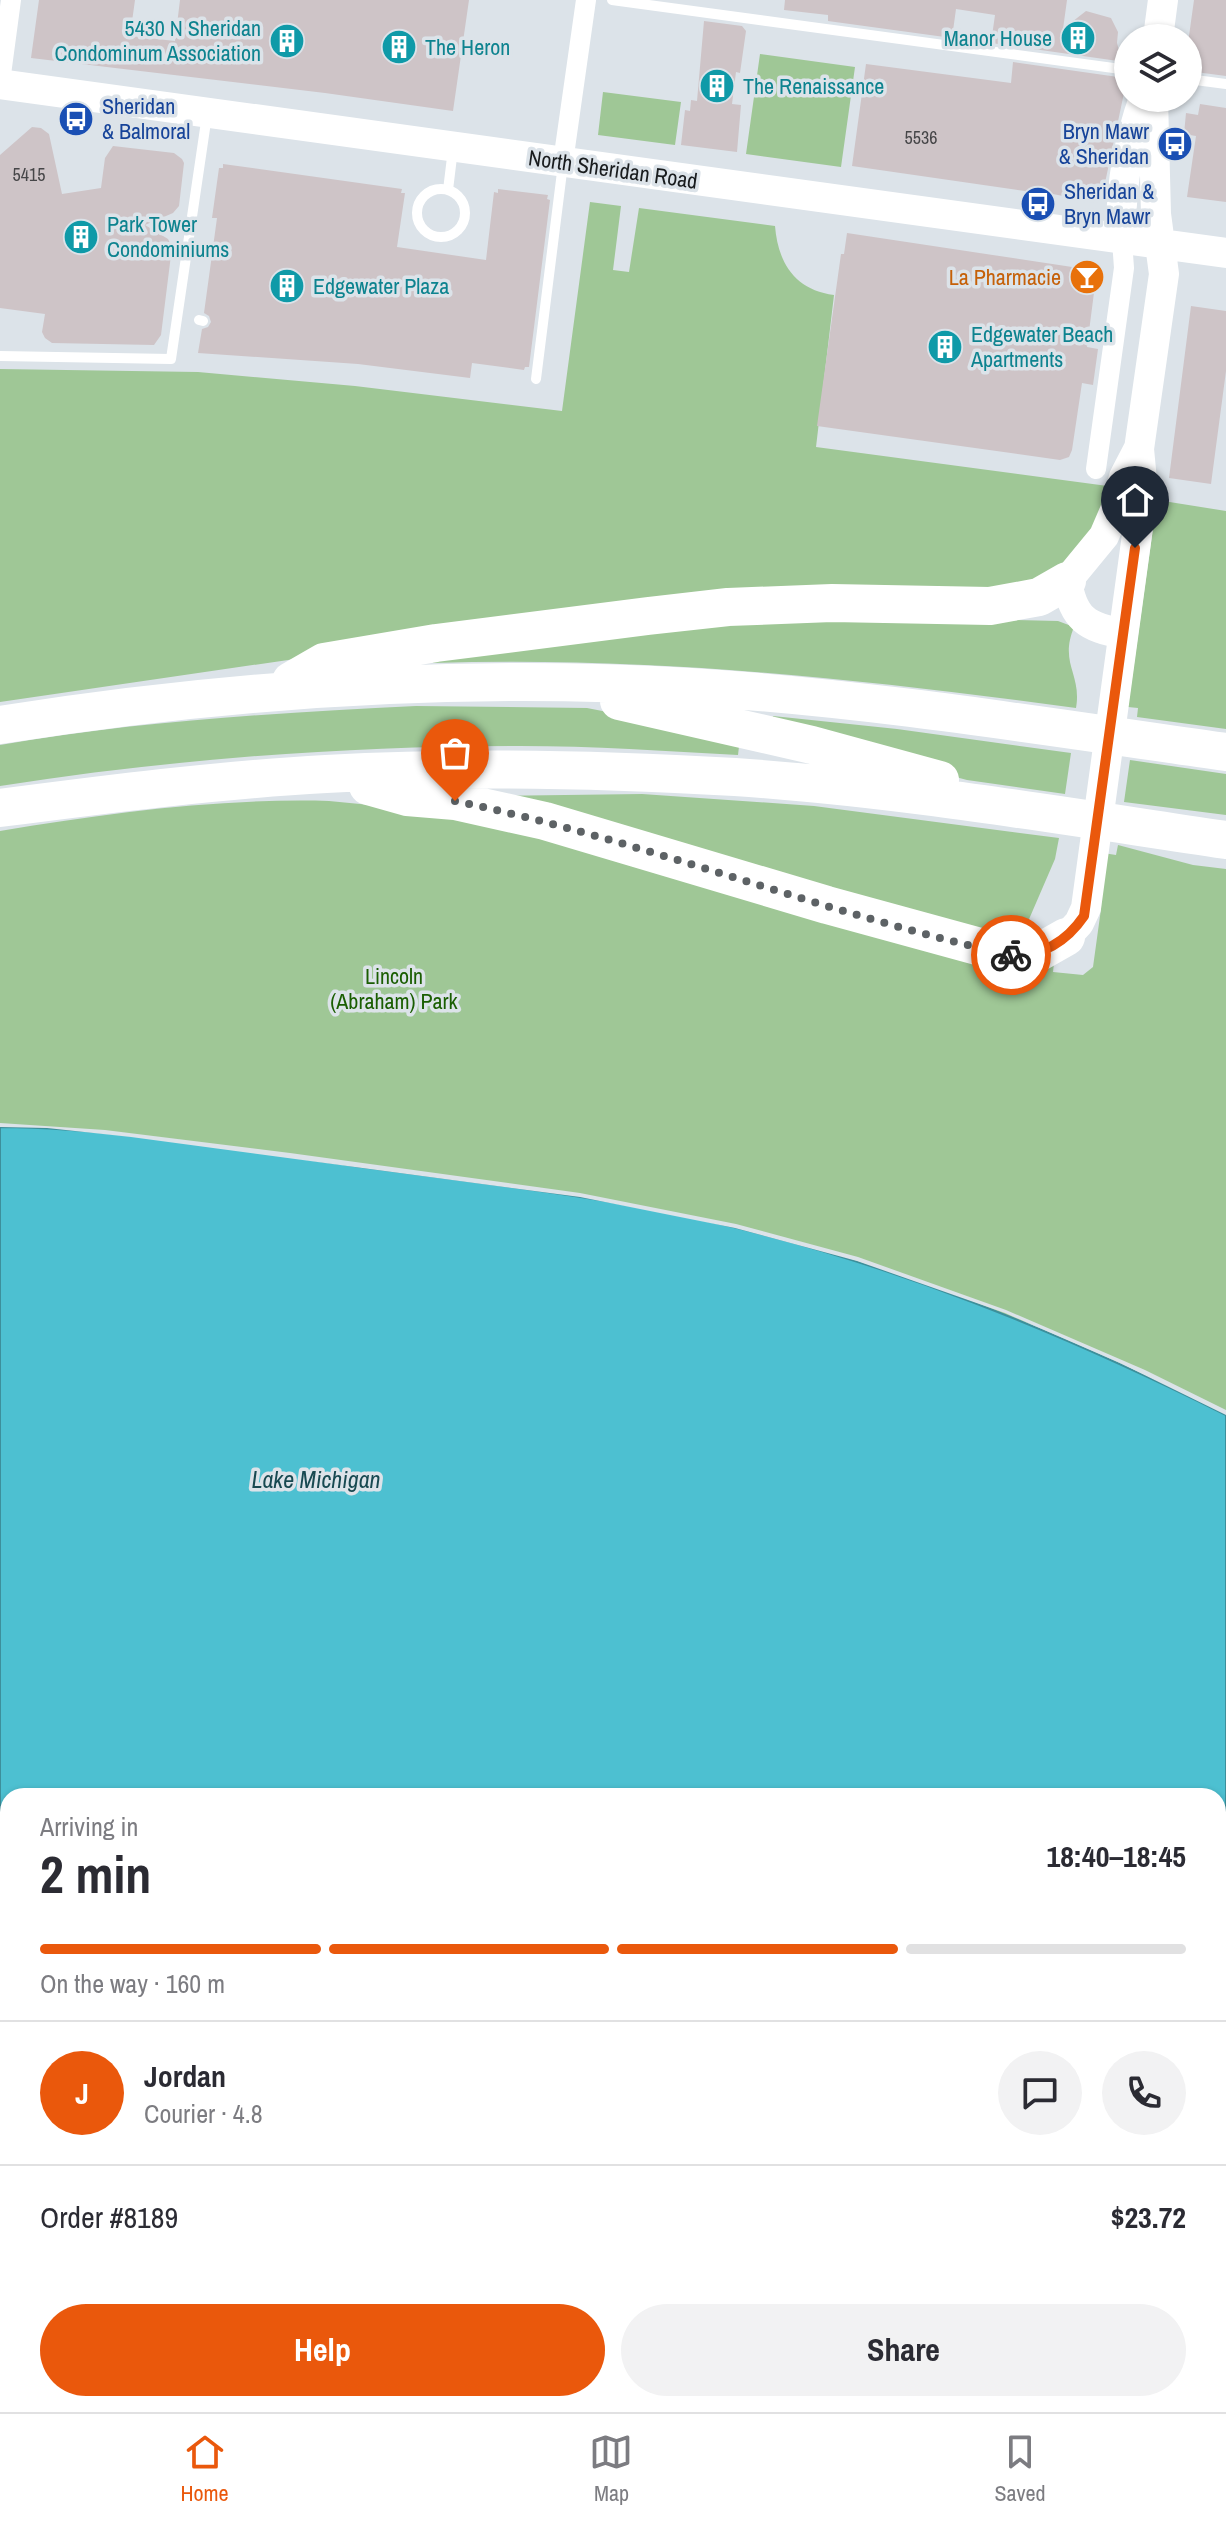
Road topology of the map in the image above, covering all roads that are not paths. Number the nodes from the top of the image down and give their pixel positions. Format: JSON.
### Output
{"nodes":[{"id":1,"x":11,"y":0,"type":"edge"},
{"id":2,"x":586,"y":0,"type":"edge"},
{"id":3,"x":612,"y":0,"type":"edge"},
{"id":4,"x":1163,"y":0,"type":"edge"},
{"id":5,"x":1160,"y":24,"type":"edge"},
{"id":6,"x":1114,"y":68,"type":"edge"},
{"id":7,"x":1202,"y":81,"type":"edge"},
{"id":8,"x":0,"y":83,"type":"edge"},
{"id":9,"x":1226,"y":84,"type":"edge"},
{"id":10,"x":1139,"y":112,"type":"edge"},
{"id":11,"x":1153,"y":112,"type":"edge"},
{"id":12,"x":207,"y":113,"type":"junction"},
{"id":13,"x":454,"y":147,"type":"junction"},
{"id":14,"x":563,"y":162,"type":"junction"},
{"id":15,"x":448,"y":190,"type":"junction"},
{"id":16,"x":1122,"y":240,"type":"junction"},
{"id":17,"x":1161,"y":244,"type":"junction"},
{"id":18,"x":1226,"y":253,"type":"edge"},
{"id":19,"x":0,"y":356,"type":"edge"},
{"id":20,"x":536,"y":379,"type":"dead end"},
{"id":21,"x":1139,"y":449,"type":"junction"},
{"id":22,"x":1096,"y":469,"type":"dead end"},
{"id":23,"x":1067,"y":581,"type":"junction"},
{"id":24,"x":1123,"y":634,"type":"junction"},
{"id":25,"x":538,"y":683,"type":"junction"},
{"id":26,"x":275,"y":690,"type":"junction"},
{"id":27,"x":0,"y":725,"type":"edge"},
{"id":28,"x":1226,"y":752,"type":"edge"},
{"id":29,"x":327,"y":774,"type":"junction"},
{"id":30,"x":0,"y":808,"type":"edge"},
{"id":31,"x":1063,"y":808,"type":"junction"},
{"id":32,"x":1122,"y":816,"type":"junction"},
{"id":33,"x":1226,"y":824,"type":"edge"},
{"id":34,"x":1226,"y":840,"type":"edge"},
{"id":35,"x":1066,"y":937,"type":"joint"}],
"edges":[{"from":1,"to":8,"type":"street"},
{"from":2,"to":14,"type":"street"},
{"from":3,"to":6,"type":"lane"},
{"from":4,"to":5,"type":"main road"},
{"from":7,"to":9,"type":"lane"},
{"from":8,"to":12,"type":"main road","name":"North Sheridan Road"},
{"from":10,"to":16,"type":"main road"},
{"from":11,"to":17,"type":"main road"},
{"from":12,"to":13,"type":"main road","name":"North Sheridan Road"},
{"from":12,"to":19,"type":"lane"},
{"from":13,"to":14,"type":"main road","name":"North Sheridan Road"},
{"from":13,"to":15,"type":"lane"},
{"from":14,"to":16,"type":"main road","name":"North Sheridan Road"},
{"from":14,"to":20,"type":"lane"},
{"from":15,"to":15,"type":"lane"},
{"from":16,"to":17,"type":"main road","name":"North Sheridan Road"},
{"from":16,"to":22,"type":"street"},
{"from":17,"to":18,"type":"main road","name":"North Sheridan Road"},
{"from":17,"to":21,"type":"main road"},
{"from":21,"to":23,"type":"main road"},
{"from":21,"to":24,"type":"main road"},
{"from":23,"to":24,"type":"main road"},
{"from":23,"to":26,"type":"highway"},
{"from":24,"to":35,"type":"main road"},
{"from":25,"to":26,"type":"highway"},
{"from":25,"to":28,"type":"highway"},
{"from":25,"to":31,"type":"highway"},
{"from":26,"to":27,"type":"highway"},
{"from":29,"to":30,"type":"highway"},
{"from":29,"to":31,"type":"highway"},
{"from":29,"to":35,"type":"highway"},
{"from":31,"to":32,"type":"highway"},
{"from":32,"to":33,"type":"highway"},
{"from":32,"to":34,"type":"highway"}]}
